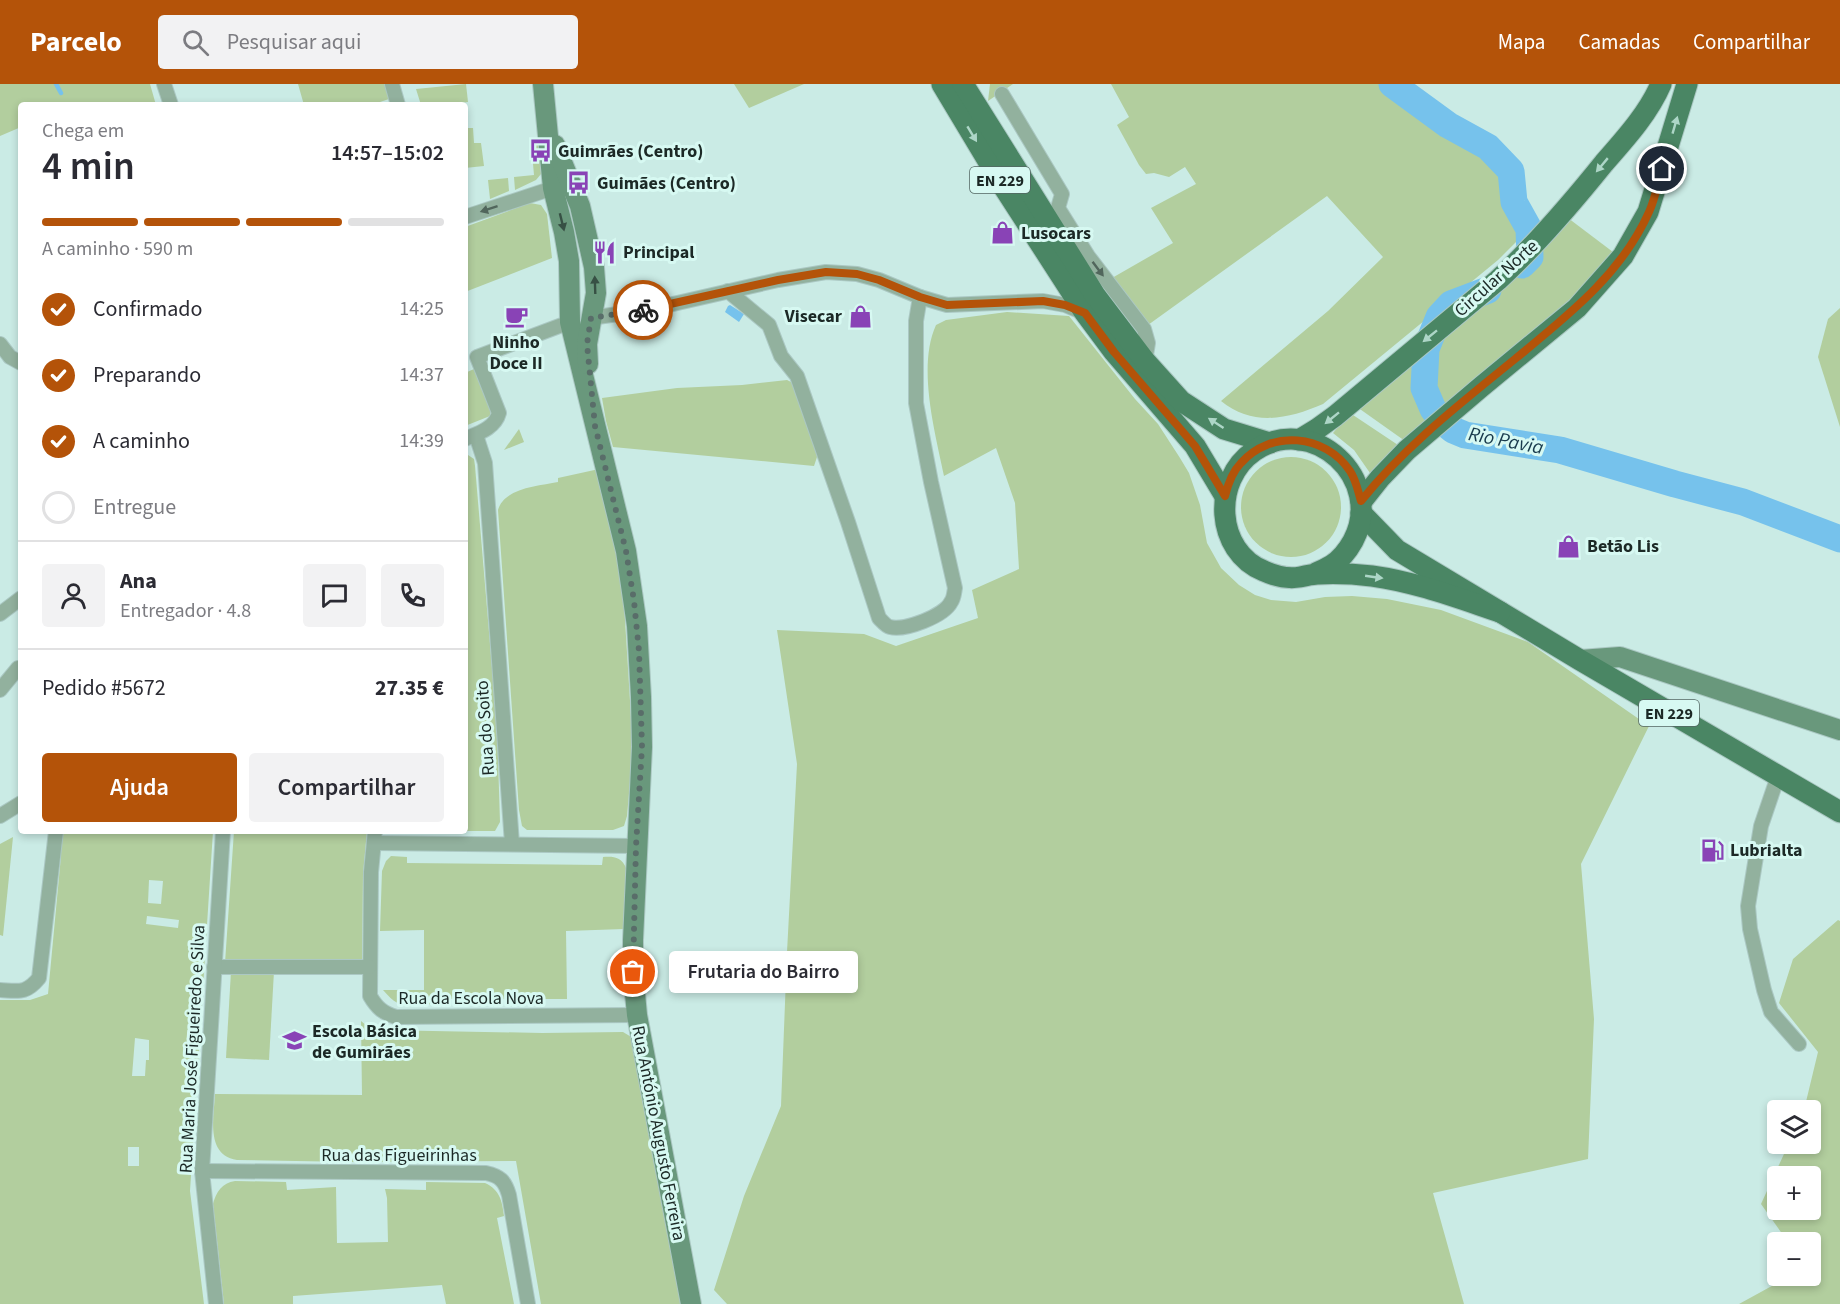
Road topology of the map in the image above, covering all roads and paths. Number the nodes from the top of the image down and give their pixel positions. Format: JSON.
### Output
{"nodes":[{"id":1,"x":164,"y":84,"type":"edge"},
{"id":2,"x":392,"y":84,"type":"edge"},
{"id":3,"x":543,"y":84,"type":"edge"},
{"id":4,"x":942,"y":84,"type":"edge"},
{"id":5,"x":963,"y":84,"type":"edge"},
{"id":6,"x":1661,"y":84,"type":"edge"},
{"id":7,"x":1687,"y":84,"type":"edge"},
{"id":8,"x":1002,"y":94,"type":"dead end"},
{"id":9,"x":170,"y":102,"type":"edge"},
{"id":10,"x":398,"y":102,"type":"edge"},
{"id":11,"x":1035,"y":146,"type":"junction"},
{"id":12,"x":1010,"y":160,"type":"junction"},
{"id":13,"x":562,"y":185,"type":"junction"},
{"id":14,"x":468,"y":216,"type":"edge"},
{"id":15,"x":728,"y":291,"type":"junction"},
{"id":16,"x":920,"y":297,"type":"junction"},
{"id":17,"x":1085,"y":313,"type":"junction"},
{"id":18,"x":569,"y":317,"type":"junction"},
{"id":19,"x":591,"y":318,"type":"junction"},
{"id":20,"x":0,"y":344,"type":"edge"},
{"id":21,"x":18,"y":361,"type":"edge"},
{"id":22,"x":1145,"y":361,"type":"junction"},
{"id":23,"x":478,"y":362,"type":"junction"},
{"id":24,"x":468,"y":367,"type":"edge"},
{"id":25,"x":595,"y":426,"type":"junction"},
{"id":26,"x":471,"y":437,"type":"edge"},
{"id":27,"x":1299,"y":440,"type":"junction"},
{"id":28,"x":1270,"y":443,"type":"junction"},
{"id":29,"x":1225,"y":496,"type":"junction"},
{"id":30,"x":1361,"y":507,"type":"junction"},
{"id":31,"x":1316,"y":573,"type":"junction"},
{"id":32,"x":18,"y":600,"type":"edge"},
{"id":33,"x":1500,"y":612,"type":"junction"},
{"id":34,"x":0,"y":614,"type":"edge"},
{"id":35,"x":1580,"y":660,"type":"junction"},
{"id":36,"x":18,"y":668,"type":"dead end"},
{"id":37,"x":0,"y":690,"type":"edge"},
{"id":38,"x":1840,"y":730,"type":"edge"},
{"id":39,"x":1778,"y":776,"type":"junction"},
{"id":40,"x":18,"y":805,"type":"edge"},
{"id":41,"x":1840,"y":812,"type":"edge"},
{"id":42,"x":0,"y":816,"type":"edge"},
{"id":43,"x":56,"y":834,"type":"edge"},
{"id":44,"x":223,"y":834,"type":"edge"},
{"id":45,"x":375,"y":837,"type":"edge"},
{"id":46,"x":512,"y":844,"type":"junction"},
{"id":47,"x":636,"y":846,"type":"junction"},
{"id":48,"x":214,"y":967,"type":"junction"},
{"id":49,"x":369,"y":967,"type":"junction"},
{"id":50,"x":0,"y":990,"type":"edge"},
{"id":51,"x":637,"y":1016,"type":"junction"},
{"id":52,"x":1799,"y":1044,"type":"dead end"},
{"id":53,"x":202,"y":1171,"type":"junction"},
{"id":54,"x":692,"y":1303,"type":"edge"},
{"id":55,"x":216,"y":1304,"type":"edge"},
{"id":56,"x":528,"y":1304,"type":"edge"}],
"edges":[{"from":1,"to":9,"type":"street"},
{"from":2,"to":10,"type":"street"},
{"from":3,"to":13,"type":"street","name":"Rua António Augusto Ferreira"},
{"from":4,"to":17,"type":"main road","number":"EN 229","one_way":true},
{"from":5,"to":12,"type":"main road","number":"EN 229"},
{"from":6,"to":27,"type":"main road","name":"Circular Norte","one_way":true},
{"from":30,"to":7,"type":"main road","one_way":true},
{"from":8,"to":11,"type":"street"},
{"from":11,"to":12,"type":"street"},
{"from":11,"to":22,"type":"street","one_way":true},
{"from":12,"to":22,"type":"main road","number":"EN 229"},
{"from":13,"to":14,"type":"street","one_way":true},
{"from":13,"to":18,"type":"street","name":"Rua António Augusto Ferreira","one_way":true},
{"from":19,"to":13,"type":"street","name":"Rua António Augusto Ferreira","one_way":true},
{"from":15,"to":16,"type":"street"},
{"from":15,"to":16,"type":"street"},
{"from":15,"to":19,"type":"street"},
{"from":16,"to":17,"type":"street"},
{"from":17,"to":29,"type":"main road","number":"EN 229"},
{"from":18,"to":19,"type":"street"},
{"from":18,"to":23,"type":"street"},
{"from":18,"to":25,"type":"street","name":"Rua António Augusto Ferreira"},
{"from":19,"to":25,"type":"street","name":"Rua António Augusto Ferreira"},
{"from":20,"to":21,"type":"street"},
{"from":28,"to":22,"type":"main road","number":"EN 229","one_way":true},
{"from":23,"to":24,"type":"street"},
{"from":23,"to":26,"type":"street"},
{"from":25,"to":47,"type":"street","name":"Rua António Augusto Ferreira"},
{"from":26,"to":46,"type":"street","name":"Rua do Soito"},
{"from":27,"to":28,"type":"main road","number":"EN 229"},
{"from":27,"to":30,"type":"main road","number":"EN 229"},
{"from":28,"to":29,"type":"main road","number":"EN 229"},
{"from":29,"to":31,"type":"main road","number":"EN 229"},
{"from":30,"to":31,"type":"main road","number":"EN 229"},
{"from":30,"to":33,"type":"main road","number":"EN 229"},
{"from":31,"to":33,"type":"main road","number":"EN 229","one_way":true},
{"from":32,"to":34,"type":"street"},
{"from":33,"to":35,"type":"main road","number":"EN 229"},
{"from":35,"to":38,"type":"street"},
{"from":35,"to":39,"type":"main road","number":"EN 229"},
{"from":36,"to":37,"type":"street"},
{"from":39,"to":41,"type":"main road","number":"EN 229"},
{"from":39,"to":52,"type":"street"},
{"from":40,"to":42,"type":"street"},
{"from":43,"to":50,"type":"street"},
{"from":44,"to":48,"type":"street","name":"Rua Maria José Figueiredo e Silva"},
{"from":45,"to":46,"type":"street"},
{"from":45,"to":49,"type":"street","name":"Rua da Escola Nova"},
{"from":46,"to":47,"type":"street"},
{"from":47,"to":51,"type":"street","name":"Rua António Augusto Ferreira"},
{"from":48,"to":49,"type":"street"},
{"from":48,"to":53,"type":"street","name":"Rua Maria José Figueiredo e Silva"},
{"from":49,"to":51,"type":"street","name":"Rua da Escola Nova"},
{"from":51,"to":54,"type":"street","name":"Rua António Augusto Ferreira"},
{"from":53,"to":55,"type":"street","name":"Rua Maria José Figueiredo e Silva"},
{"from":53,"to":56,"type":"street","name":"Rua das Figueirinhas"}]}
